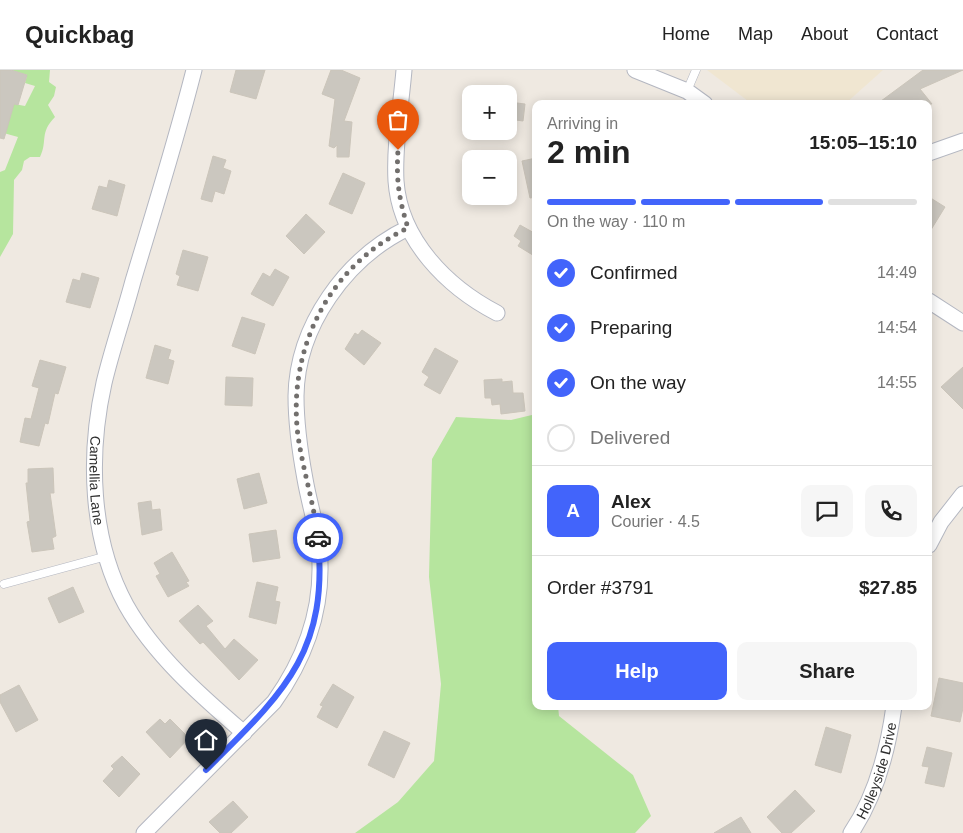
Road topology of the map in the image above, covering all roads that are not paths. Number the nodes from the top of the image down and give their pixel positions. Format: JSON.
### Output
{"nodes":[{"id":1,"x":194,"y":70,"type":"edge"},
{"id":2,"x":404,"y":70,"type":"edge"},
{"id":3,"x":635,"y":70,"type":"edge"},
{"id":4,"x":696,"y":70,"type":"edge"},
{"id":5,"x":687,"y":91,"type":"junction"},
{"id":6,"x":699,"y":100,"type":"edge"},
{"id":7,"x":963,"y":141,"type":"edge"},
{"id":8,"x":932,"y":152,"type":"edge"},
{"id":9,"x":408,"y":228,"type":"junction"},
{"id":10,"x":932,"y":303,"type":"edge"},
{"id":11,"x":496,"y":313,"type":"dead end"},
{"id":12,"x":963,"y":323,"type":"edge"},
{"id":13,"x":963,"y":494,"type":"edge"},
{"id":14,"x":932,"y":539,"type":"edge"},
{"id":15,"x":107,"y":556,"type":"junction"},
{"id":16,"x":4,"y":584,"type":"dead end"},
{"id":17,"x":893,"y":710,"type":"edge"},
{"id":18,"x":244,"y":733,"type":"junction"},
{"id":19,"x":144,"y":833,"type":"edge"},
{"id":20,"x":851,"y":833,"type":"edge"}],
"edges":[{"from":1,"to":15,"type":"street","name":"Camellia Lane"},
{"from":2,"to":9,"type":"street"},
{"from":3,"to":5,"type":"street"},
{"from":4,"to":5,"type":"lane"},
{"from":5,"to":6,"type":"street"},
{"from":7,"to":8,"type":"street"},
{"from":9,"to":11,"type":"street"},
{"from":9,"to":18,"type":"street"},
{"from":10,"to":12,"type":"street"},
{"from":13,"to":14,"type":"street"},
{"from":15,"to":16,"type":"lane"},
{"from":15,"to":18,"type":"street","name":"Camellia Lane"},
{"from":17,"to":20,"type":"street","name":"Holleyside Drive"},
{"from":18,"to":19,"type":"street"}]}
